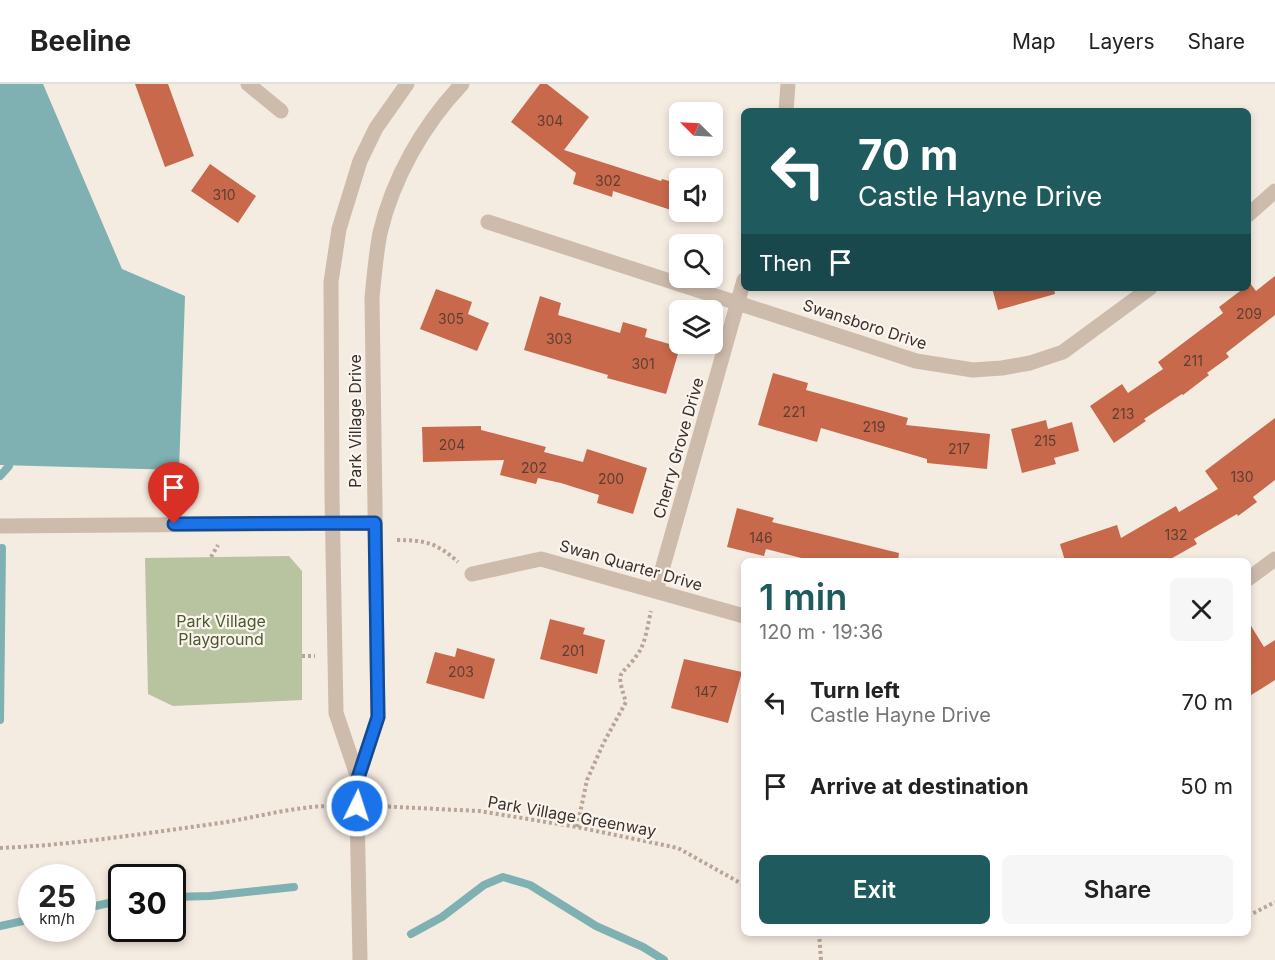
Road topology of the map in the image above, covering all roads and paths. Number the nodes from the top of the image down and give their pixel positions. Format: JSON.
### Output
{"nodes":[{"id":1,"x":248,"y":84,"type":"edge"},
{"id":2,"x":407,"y":84,"type":"edge"},
{"id":3,"x":462,"y":84,"type":"edge"},
{"id":4,"x":788,"y":84,"type":"edge"},
{"id":5,"x":786,"y":108,"type":"edge"},
{"id":6,"x":281,"y":111,"type":"dead end"},
{"id":7,"x":1275,"y":191,"type":"edge"},
{"id":8,"x":1251,"y":213,"type":"edge"},
{"id":9,"x":488,"y":222,"type":"dead end"},
{"id":10,"x":741,"y":291,"type":"edge"},
{"id":11,"x":1146,"y":291,"type":"edge"},
{"id":12,"x":738,"y":302,"type":"junction"},
{"id":13,"x":333,"y":523,"type":"junction"},
{"id":14,"x":375,"y":523,"type":"junction"},
{"id":15,"x":0,"y":526,"type":"edge"},
{"id":16,"x":397,"y":540,"type":"dead end"},
{"id":17,"x":1275,"y":559,"type":"edge"},
{"id":18,"x":472,"y":574,"type":"joint"},
{"id":19,"x":1251,"y":577,"type":"edge"},
{"id":20,"x":656,"y":591,"type":"junction"},
{"id":21,"x":741,"y":615,"type":"edge"},
{"id":22,"x":302,"y":656,"type":"dead end"},
{"id":23,"x":315,"y":656,"type":"dead end"},
{"id":24,"x":358,"y":778,"type":"junction"},
{"id":25,"x":336,"y":806,"type":"dead end"},
{"id":26,"x":375,"y":806,"type":"dead end"},
{"id":27,"x":577,"y":826,"type":"junction"},
{"id":28,"x":0,"y":848,"type":"edge"},
{"id":29,"x":741,"y":883,"type":"edge"},
{"id":30,"x":1275,"y":902,"type":"edge"},
{"id":31,"x":1251,"y":914,"type":"edge"},
{"id":32,"x":819,"y":936,"type":"edge"},
{"id":33,"x":360,"y":960,"type":"edge"},
{"id":34,"x":821,"y":960,"type":"edge"}],
"edges":[{"from":1,"to":6,"type":"street"},
{"from":2,"to":13,"type":"street","name":"Park Village Drive"},
{"from":3,"to":14,"type":"street","name":"Park Village Drive"},
{"from":4,"to":5,"type":"street"},
{"from":7,"to":8,"type":"street"},
{"from":9,"to":12,"type":"street","name":"Swansboro Drive"},
{"from":10,"to":12,"type":"street","name":"Cherry Grove Drive"},
{"from":11,"to":12,"type":"street","name":"Swansboro Drive"},
{"from":12,"to":20,"type":"street","name":"Cherry Grove Drive"},
{"from":13,"to":14,"type":"street"},
{"from":13,"to":15,"type":"street"},
{"from":13,"to":24,"type":"street","name":"Park Village Drive"},
{"from":14,"to":24,"type":"street","name":"Park Village Drive"},
{"from":16,"to":18,"type":"path"},
{"from":17,"to":19,"type":"street"},
{"from":18,"to":20,"type":"street","name":"Swan Quarter Drive"},
{"from":20,"to":21,"type":"street","name":"Swan Quarter Drive"},
{"from":20,"to":27,"type":"path"},
{"from":22,"to":23,"type":"path"},
{"from":24,"to":33,"type":"street","name":"Park Village Drive"},
{"from":25,"to":28,"type":"path"},
{"from":26,"to":27,"type":"path","name":"Park Village Greenway"},
{"from":27,"to":29,"type":"path","name":"Park Village Greenway"},
{"from":30,"to":31,"type":"path"},
{"from":32,"to":34,"type":"path"}]}
